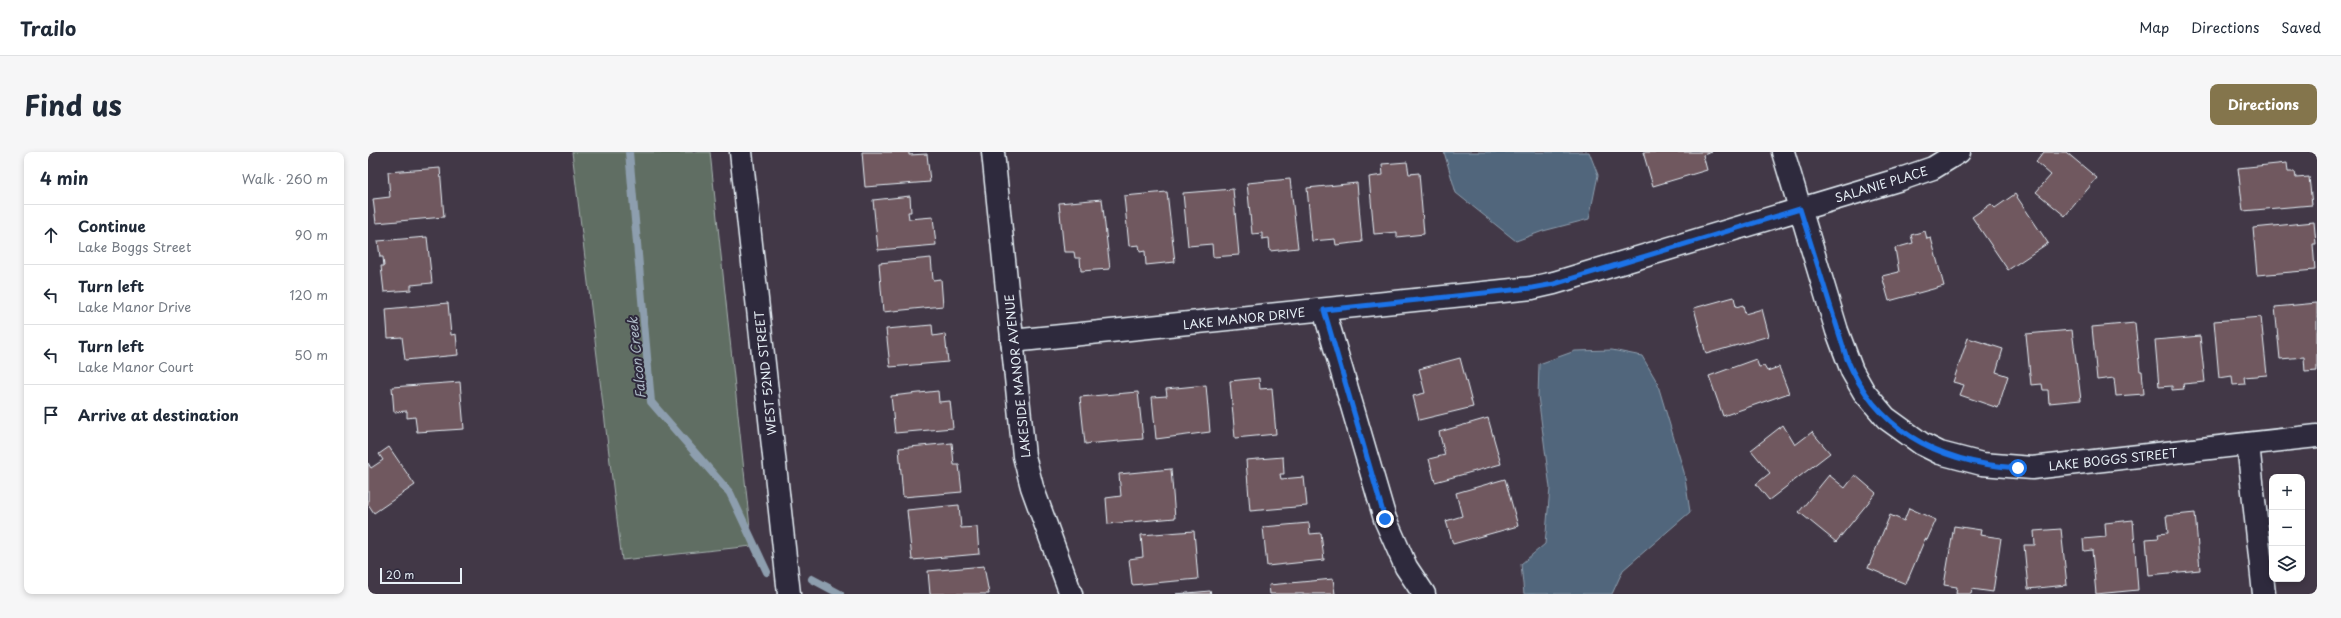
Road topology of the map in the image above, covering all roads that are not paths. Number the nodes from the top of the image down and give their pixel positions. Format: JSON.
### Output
{"nodes":[{"id":1,"x":741,"y":152,"type":"edge"},
{"id":2,"x":993,"y":152,"type":"edge"},
{"id":3,"x":1783,"y":152,"type":"edge"},
{"id":4,"x":1959,"y":152,"type":"edge"},
{"id":5,"x":1800,"y":209,"type":"junction"},
{"id":6,"x":1324,"y":310,"type":"junction"},
{"id":7,"x":1012,"y":341,"type":"junction"},
{"id":8,"x":2317,"y":436,"type":"edge"},
{"id":9,"x":2248,"y":444,"type":"junction"},
{"id":10,"x":789,"y":594,"type":"edge"},
{"id":11,"x":1071,"y":594,"type":"edge"},
{"id":12,"x":1424,"y":594,"type":"edge"},
{"id":13,"x":2264,"y":594,"type":"edge"}],
"edges":[{"from":1,"to":10,"type":"street","name":"WEST 52ND STREET"},
{"from":2,"to":7,"type":"street","name":"LAKESIDE MANOR AVENUE"},
{"from":3,"to":5,"type":"street","name":"LAKE BOGGS STREET"},
{"from":4,"to":5,"type":"street","name":"SALANIE PLACE"},
{"from":5,"to":6,"type":"street","name":"LAKE MANOR DRIVE"},
{"from":5,"to":9,"type":"street","name":"LAKE BOGGS STREET"},
{"from":6,"to":7,"type":"street","name":"LAKE MANOR DRIVE"},
{"from":6,"to":12,"type":"street"},
{"from":7,"to":11,"type":"street","name":"LAKESIDE MANOR AVENUE"},
{"from":8,"to":9,"type":"street","name":"LAKE BOGGS STREET"},
{"from":9,"to":13,"type":"street"}]}
